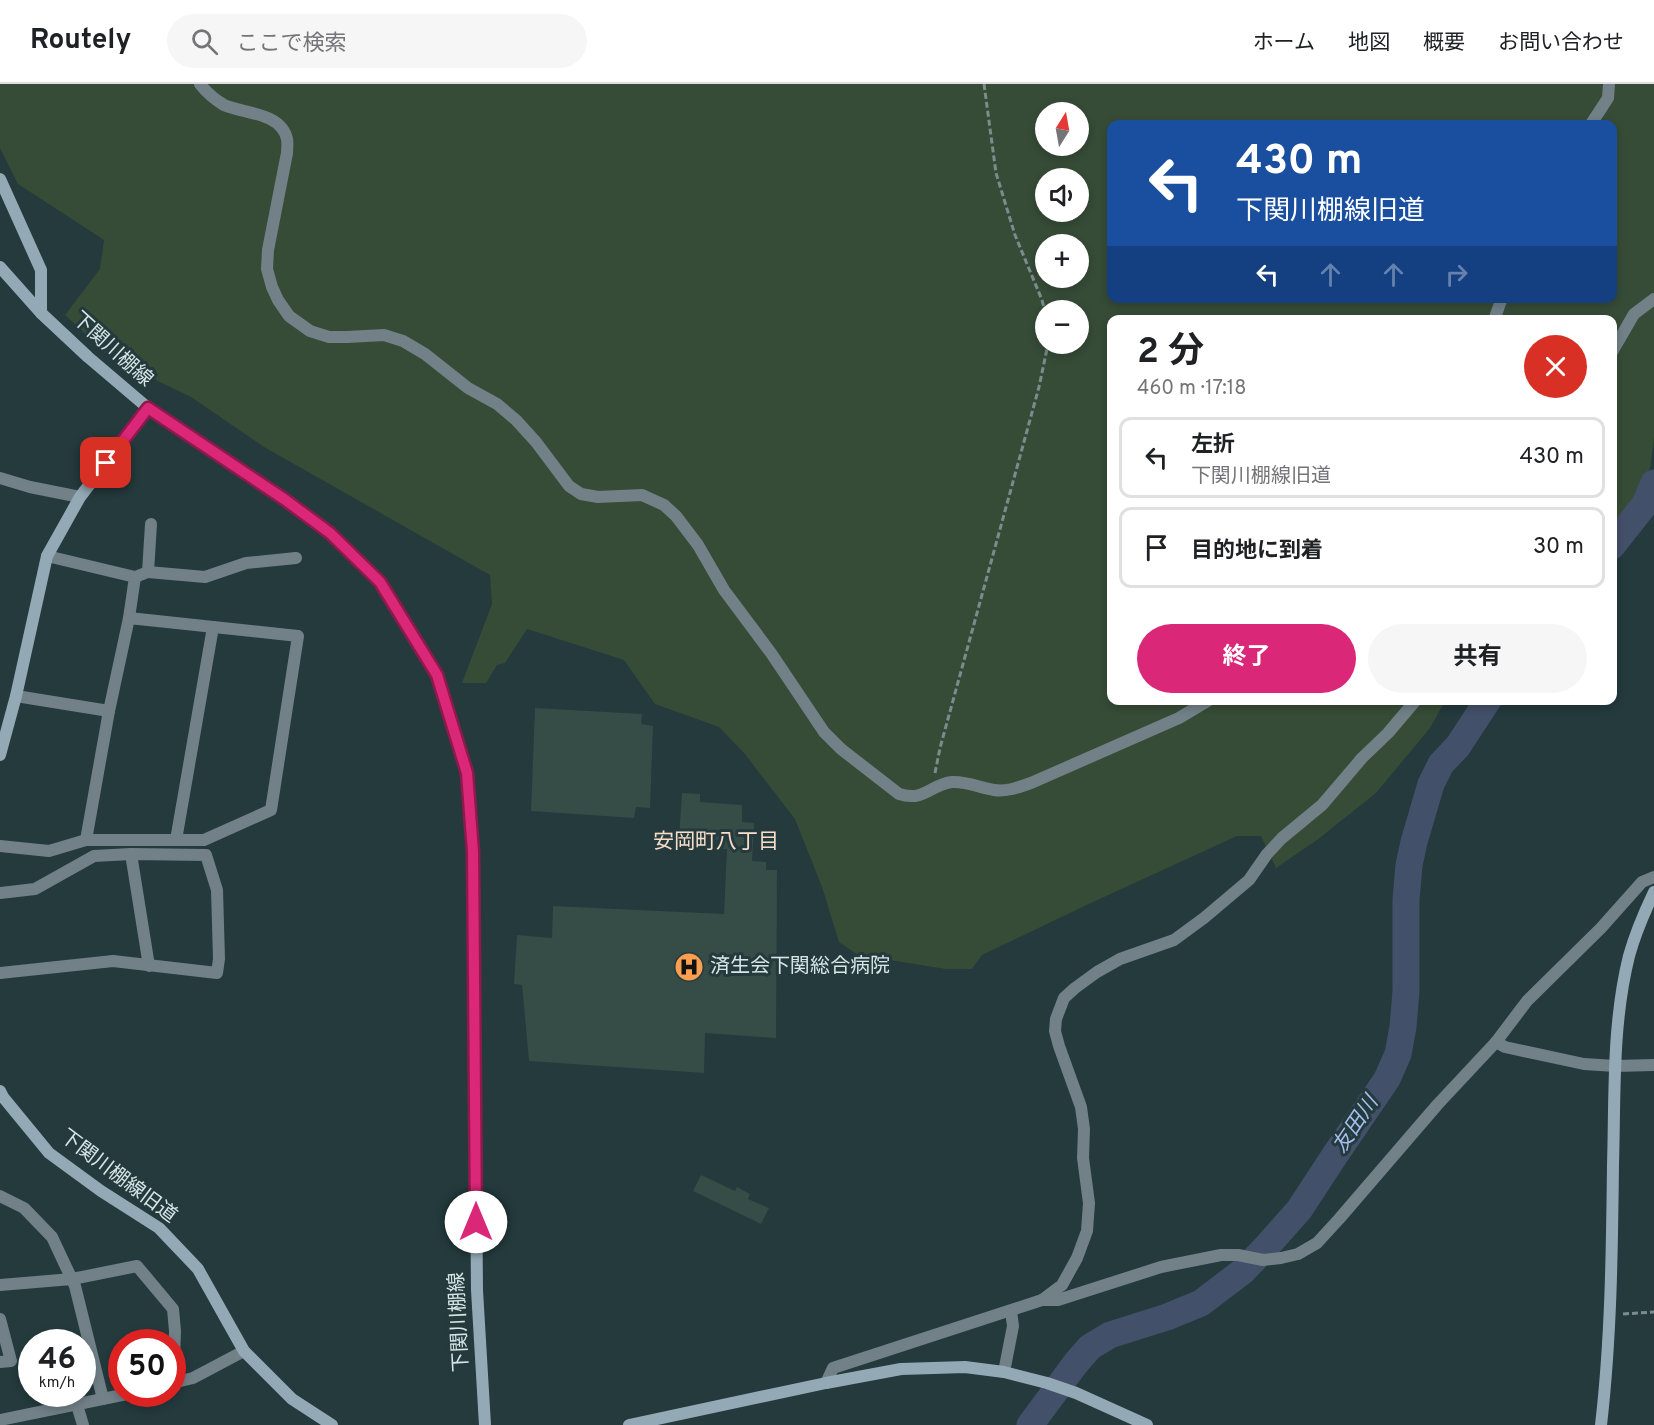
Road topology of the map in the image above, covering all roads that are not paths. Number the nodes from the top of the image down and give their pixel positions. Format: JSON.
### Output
{"nodes":[{"id":1,"x":200,"y":84,"type":"edge"},
{"id":2,"x":1609,"y":84,"type":"edge"},
{"id":3,"x":1594,"y":120,"type":"edge"},
{"id":4,"x":0,"y":179,"type":"edge"},
{"id":5,"x":0,"y":267,"type":"edge"},
{"id":6,"x":1654,"y":298,"type":"edge"},
{"id":7,"x":41,"y":313,"type":"junction"},
{"id":8,"x":1617,"y":343,"type":"edge"},
{"id":9,"x":148,"y":408,"type":"junction"},
{"id":10,"x":0,"y":478,"type":"edge"},
{"id":11,"x":80,"y":497,"type":"junction"},
{"id":12,"x":151,"y":524,"type":"dead end"},
{"id":13,"x":47,"y":556,"type":"junction"},
{"id":14,"x":296,"y":558,"type":"dead end"},
{"id":15,"x":148,"y":572,"type":"junction"},
{"id":16,"x":135,"y":577,"type":"junction"},
{"id":17,"x":129,"y":618,"type":"junction"},
{"id":18,"x":213,"y":627,"type":"junction"},
{"id":19,"x":16,"y":696,"type":"junction"},
{"id":20,"x":1201,"y":705,"type":"edge"},
{"id":21,"x":1412,"y":705,"type":"edge"},
{"id":22,"x":109,"y":711,"type":"junction"},
{"id":23,"x":0,"y":755,"type":"edge"},
{"id":24,"x":86,"y":840,"type":"junction"},
{"id":25,"x":176,"y":840,"type":"junction"},
{"id":26,"x":0,"y":846,"type":"edge"},
{"id":27,"x":131,"y":854,"type":"junction"},
{"id":28,"x":1654,"y":877,"type":"edge"},
{"id":29,"x":0,"y":892,"type":"edge"},
{"id":30,"x":1654,"y":892,"type":"edge"},
{"id":31,"x":149,"y":966,"type":"junction"},
{"id":32,"x":0,"y":973,"type":"edge"},
{"id":33,"x":1496,"y":1042,"type":"junction"},
{"id":34,"x":1654,"y":1065,"type":"edge"},
{"id":35,"x":1615,"y":1066,"type":"junction"},
{"id":36,"x":0,"y":1091,"type":"edge"},
{"id":37,"x":0,"y":1196,"type":"edge"},
{"id":38,"x":72,"y":1279,"type":"junction"},
{"id":39,"x":0,"y":1286,"type":"edge"},
{"id":40,"x":1042,"y":1300,"type":"junction"},
{"id":41,"x":1011,"y":1311,"type":"junction"},
{"id":42,"x":0,"y":1319,"type":"edge"},
{"id":43,"x":175,"y":1329,"type":"edge"},
{"id":44,"x":244,"y":1351,"type":"junction"},
{"id":45,"x":0,"y":1362,"type":"edge"},
{"id":46,"x":1004,"y":1372,"type":"junction"},
{"id":47,"x":186,"y":1380,"type":"edge"},
{"id":48,"x":826,"y":1383,"type":"junction"},
{"id":49,"x":108,"y":1398,"type":"edge"},
{"id":50,"x":103,"y":1399,"type":"junction"},
{"id":51,"x":96,"y":1401,"type":"edge"},
{"id":52,"x":67,"y":1407,"type":"edge"},
{"id":53,"x":78,"y":1407,"type":"edge"},
{"id":54,"x":0,"y":1420,"type":"edge"},
{"id":55,"x":83,"y":1425,"type":"edge"},
{"id":56,"x":332,"y":1425,"type":"edge"},
{"id":57,"x":485,"y":1425,"type":"edge"},
{"id":58,"x":629,"y":1425,"type":"edge"},
{"id":59,"x":1147,"y":1425,"type":"edge"},
{"id":60,"x":1601,"y":1425,"type":"edge"}],
"edges":[{"from":1,"to":20,"type":"street"},
{"from":2,"to":3,"type":"street"},
{"from":4,"to":7,"type":"street"},
{"from":5,"to":7,"type":"street","name":"下関川棚線"},
{"from":6,"to":8,"type":"street"},
{"from":7,"to":9,"type":"street","name":"下関川棚線"},
{"from":9,"to":11,"type":"street"},
{"from":9,"to":57,"type":"street","name":"下関川棚線"},
{"from":10,"to":11,"type":"street"},
{"from":11,"to":13,"type":"street"},
{"from":12,"to":15,"type":"street"},
{"from":13,"to":16,"type":"street"},
{"from":13,"to":19,"type":"street"},
{"from":14,"to":15,"type":"street"},
{"from":15,"to":16,"type":"street"},
{"from":16,"to":17,"type":"street"},
{"from":17,"to":18,"type":"street"},
{"from":17,"to":22,"type":"street"},
{"from":18,"to":25,"type":"street"},
{"from":18,"to":25,"type":"street"},
{"from":19,"to":22,"type":"street"},
{"from":19,"to":23,"type":"street"},
{"from":21,"to":40,"type":"street"},
{"from":22,"to":24,"type":"street"},
{"from":24,"to":25,"type":"street"},
{"from":24,"to":26,"type":"street"},
{"from":27,"to":29,"type":"street"},
{"from":27,"to":31,"type":"street"},
{"from":27,"to":31,"type":"street"},
{"from":28,"to":33,"type":"street"},
{"from":30,"to":35,"type":"street"},
{"from":31,"to":32,"type":"street"},
{"from":33,"to":35,"type":"street"},
{"from":33,"to":40,"type":"street"},
{"from":34,"to":35,"type":"street"},
{"from":35,"to":60,"type":"street"},
{"from":36,"to":44,"type":"street","name":"下関川棚線旧道"},
{"from":37,"to":38,"type":"street"},
{"from":38,"to":39,"type":"street"},
{"from":38,"to":43,"type":"street"},
{"from":38,"to":50,"type":"street"},
{"from":40,"to":41,"type":"street"},
{"from":41,"to":46,"type":"street"},
{"from":41,"to":48,"type":"street"},
{"from":42,"to":45,"type":"street"},
{"from":44,"to":47,"type":"street"},
{"from":44,"to":56,"type":"street","name":"下関川棚線旧道"},
{"from":46,"to":48,"type":"street"},
{"from":46,"to":59,"type":"street"},
{"from":48,"to":58,"type":"street"},
{"from":49,"to":50,"type":"street"},
{"from":50,"to":51,"type":"street"},
{"from":52,"to":54,"type":"street"},
{"from":53,"to":55,"type":"street"}]}
